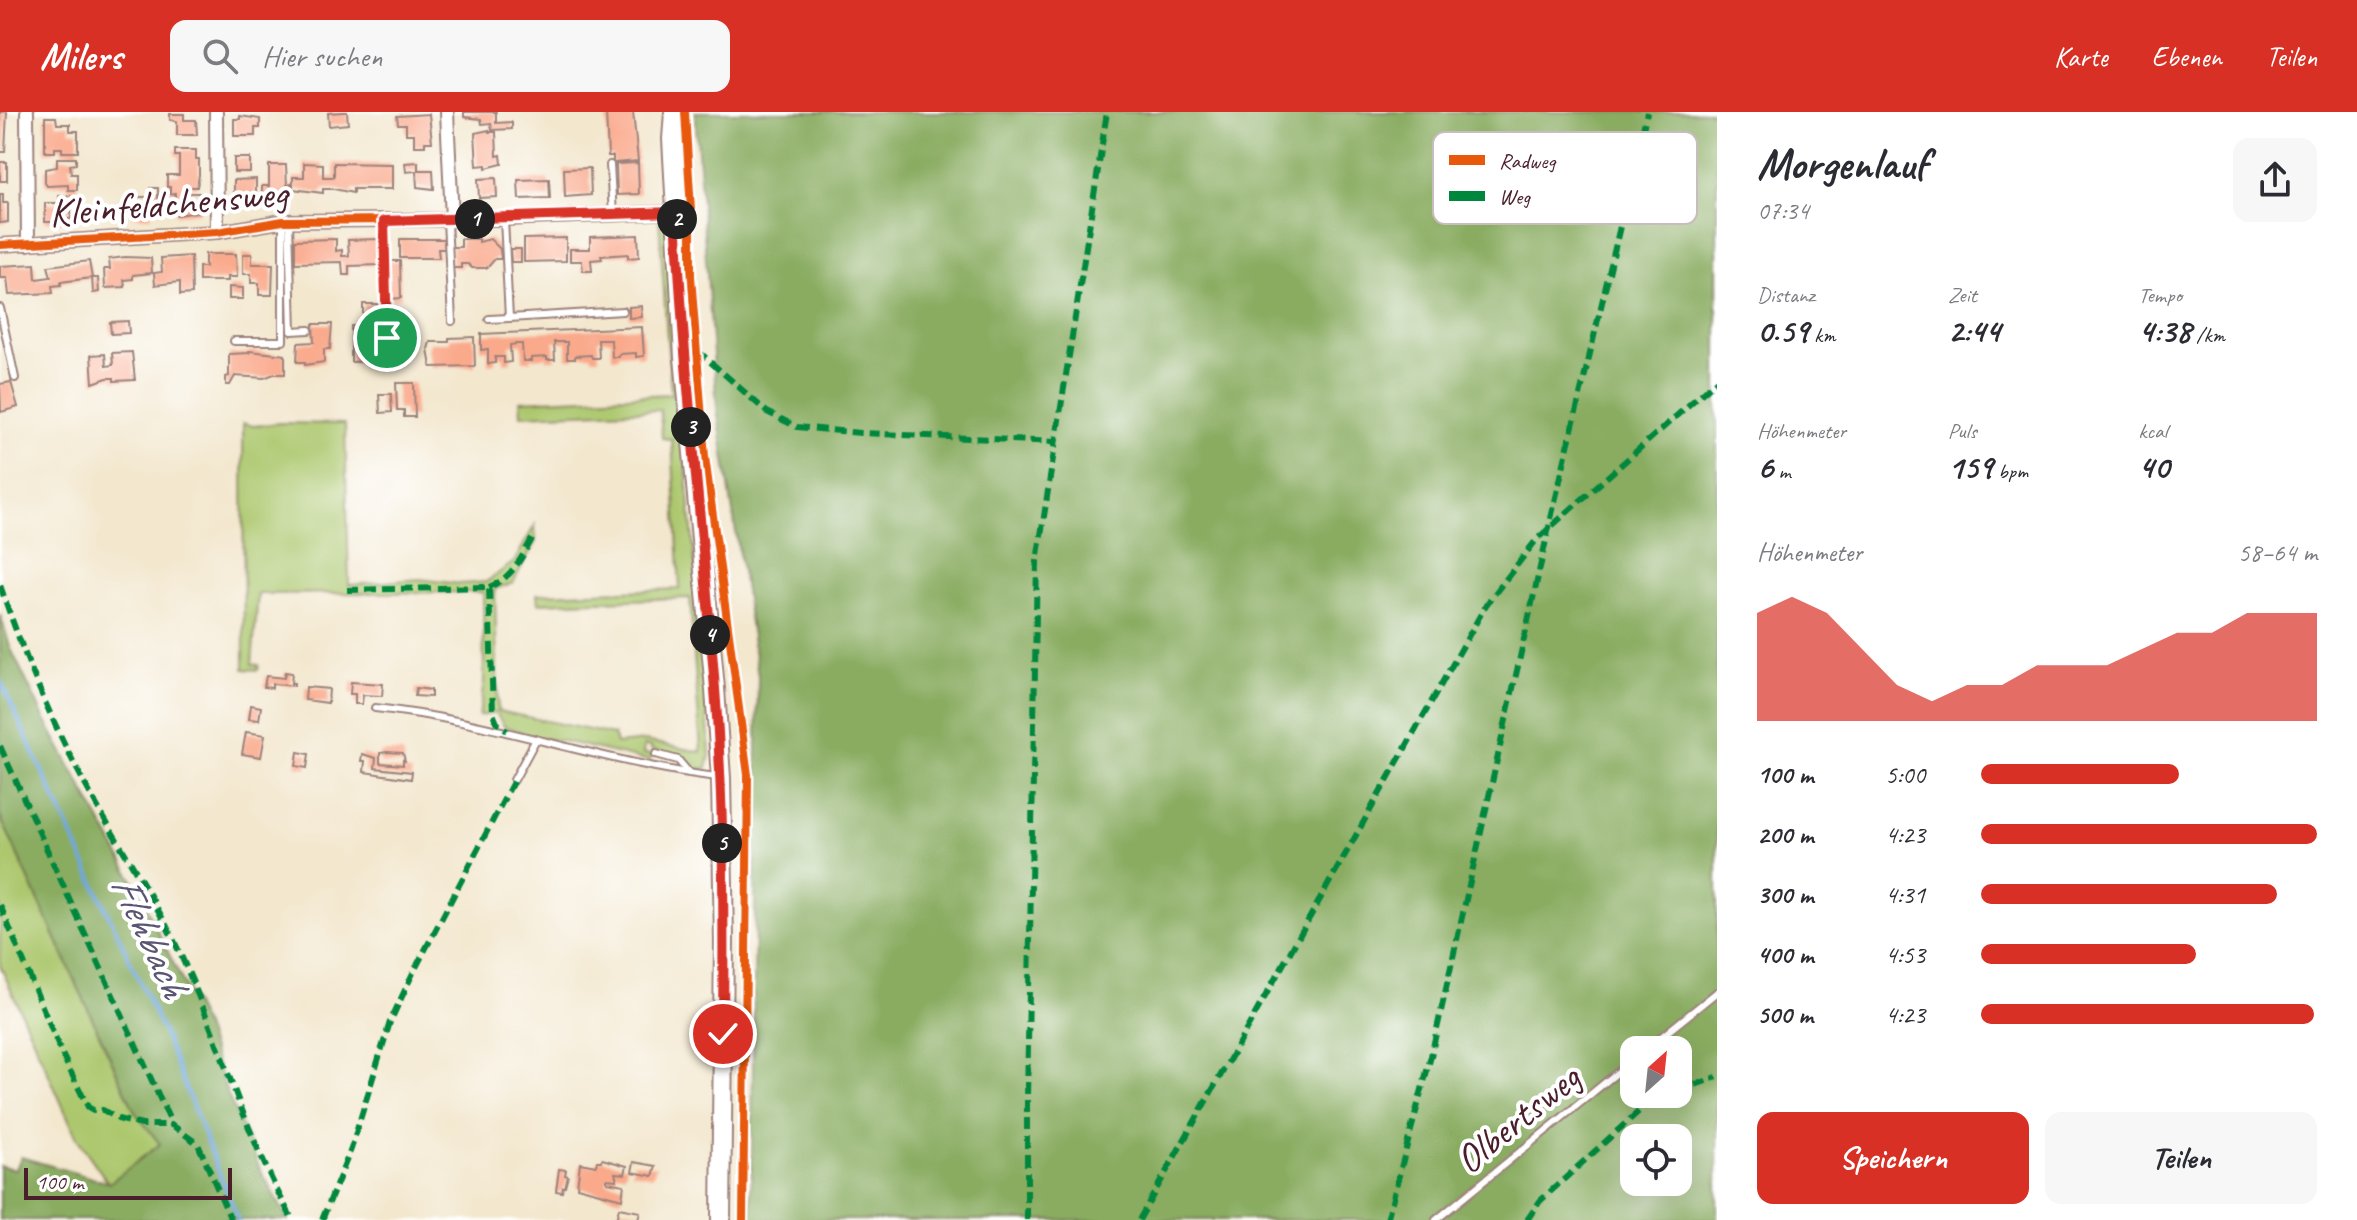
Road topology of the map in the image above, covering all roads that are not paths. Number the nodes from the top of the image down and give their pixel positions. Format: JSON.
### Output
{"nodes":[{"id":1,"x":27,"y":112,"type":"edge"},
{"id":2,"x":216,"y":112,"type":"edge"},
{"id":3,"x":447,"y":112,"type":"edge"},
{"id":4,"x":674,"y":112,"type":"edge"},
{"id":5,"x":610,"y":165,"type":"dead end"},
{"id":6,"x":676,"y":212,"type":"junction"},
{"id":7,"x":613,"y":215,"type":"junction"},
{"id":8,"x":450,"y":219,"type":"junction"},
{"id":9,"x":504,"y":219,"type":"junction"},
{"id":10,"x":286,"y":221,"type":"junction"},
{"id":11,"x":384,"y":221,"type":"junction"},
{"id":12,"x":217,"y":232,"type":"junction"},
{"id":13,"x":28,"y":244,"type":"junction"},
{"id":14,"x":0,"y":245,"type":"edge"},
{"id":15,"x":0,"y":308,"type":"edge"},
{"id":16,"x":623,"y":311,"type":"dead end"},
{"id":17,"x":509,"y":318,"type":"junction"},
{"id":18,"x":489,"y":319,"type":"dead end"},
{"id":19,"x":452,"y":321,"type":"dead end"},
{"id":20,"x":309,"y":330,"type":"dead end"},
{"id":21,"x":387,"y":338,"type":"dead end"},
{"id":22,"x":234,"y":341,"type":"dead end"},
{"id":23,"x":15,"y":378,"type":"dead end"},
{"id":24,"x":375,"y":708,"type":"dead end"},
{"id":25,"x":535,"y":741,"type":"junction"},
{"id":26,"x":656,"y":754,"type":"dead end"},
{"id":27,"x":689,"y":773,"type":"junction"},
{"id":28,"x":721,"y":778,"type":"junction"},
{"id":29,"x":514,"y":780,"type":"dead end"},
{"id":30,"x":1717,"y":992,"type":"edge"},
{"id":31,"x":1662,"y":1036,"type":"edge"},
{"id":32,"x":1620,"y":1070,"type":"edge"},
{"id":33,"x":721,"y":1220,"type":"edge"},
{"id":34,"x":1436,"y":1220,"type":"edge"}],
"edges":[{"from":1,"to":13,"type":"street"},
{"from":2,"to":12,"type":"street"},
{"from":3,"to":8,"type":"street"},
{"from":4,"to":6,"type":"main road"},
{"from":5,"to":7,"type":"lane"},
{"from":6,"to":7,"type":"street","name":"Kleinfeldchensweg"},
{"from":6,"to":28,"type":"main road"},
{"from":7,"to":9,"type":"street","name":"Kleinfeldchensweg"},
{"from":8,"to":9,"type":"street","name":"Kleinfeldchensweg"},
{"from":8,"to":11,"type":"street","name":"Kleinfeldchensweg"},
{"from":8,"to":19,"type":"lane"},
{"from":9,"to":17,"type":"lane"},
{"from":10,"to":11,"type":"street","name":"Kleinfeldchensweg"},
{"from":10,"to":12,"type":"street","name":"Kleinfeldchensweg"},
{"from":10,"to":20,"type":"lane"},
{"from":10,"to":22,"type":"lane","name":"Kleinfeldchensweg"},
{"from":11,"to":21,"type":"lane"},
{"from":12,"to":13,"type":"street","name":"Kleinfeldchensweg"},
{"from":13,"to":14,"type":"street","name":"Kleinfeldchensweg"},
{"from":15,"to":23,"type":"lane"},
{"from":16,"to":17,"type":"lane"},
{"from":17,"to":18,"type":"lane"},
{"from":24,"to":25,"type":"lane"},
{"from":25,"to":27,"type":"lane"},
{"from":25,"to":29,"type":"lane"},
{"from":26,"to":27,"type":"lane"},
{"from":27,"to":28,"type":"lane"},
{"from":28,"to":33,"type":"main road"},
{"from":30,"to":31,"type":"lane"},
{"from":32,"to":34,"type":"lane","name":"Olbertsweg"}]}
